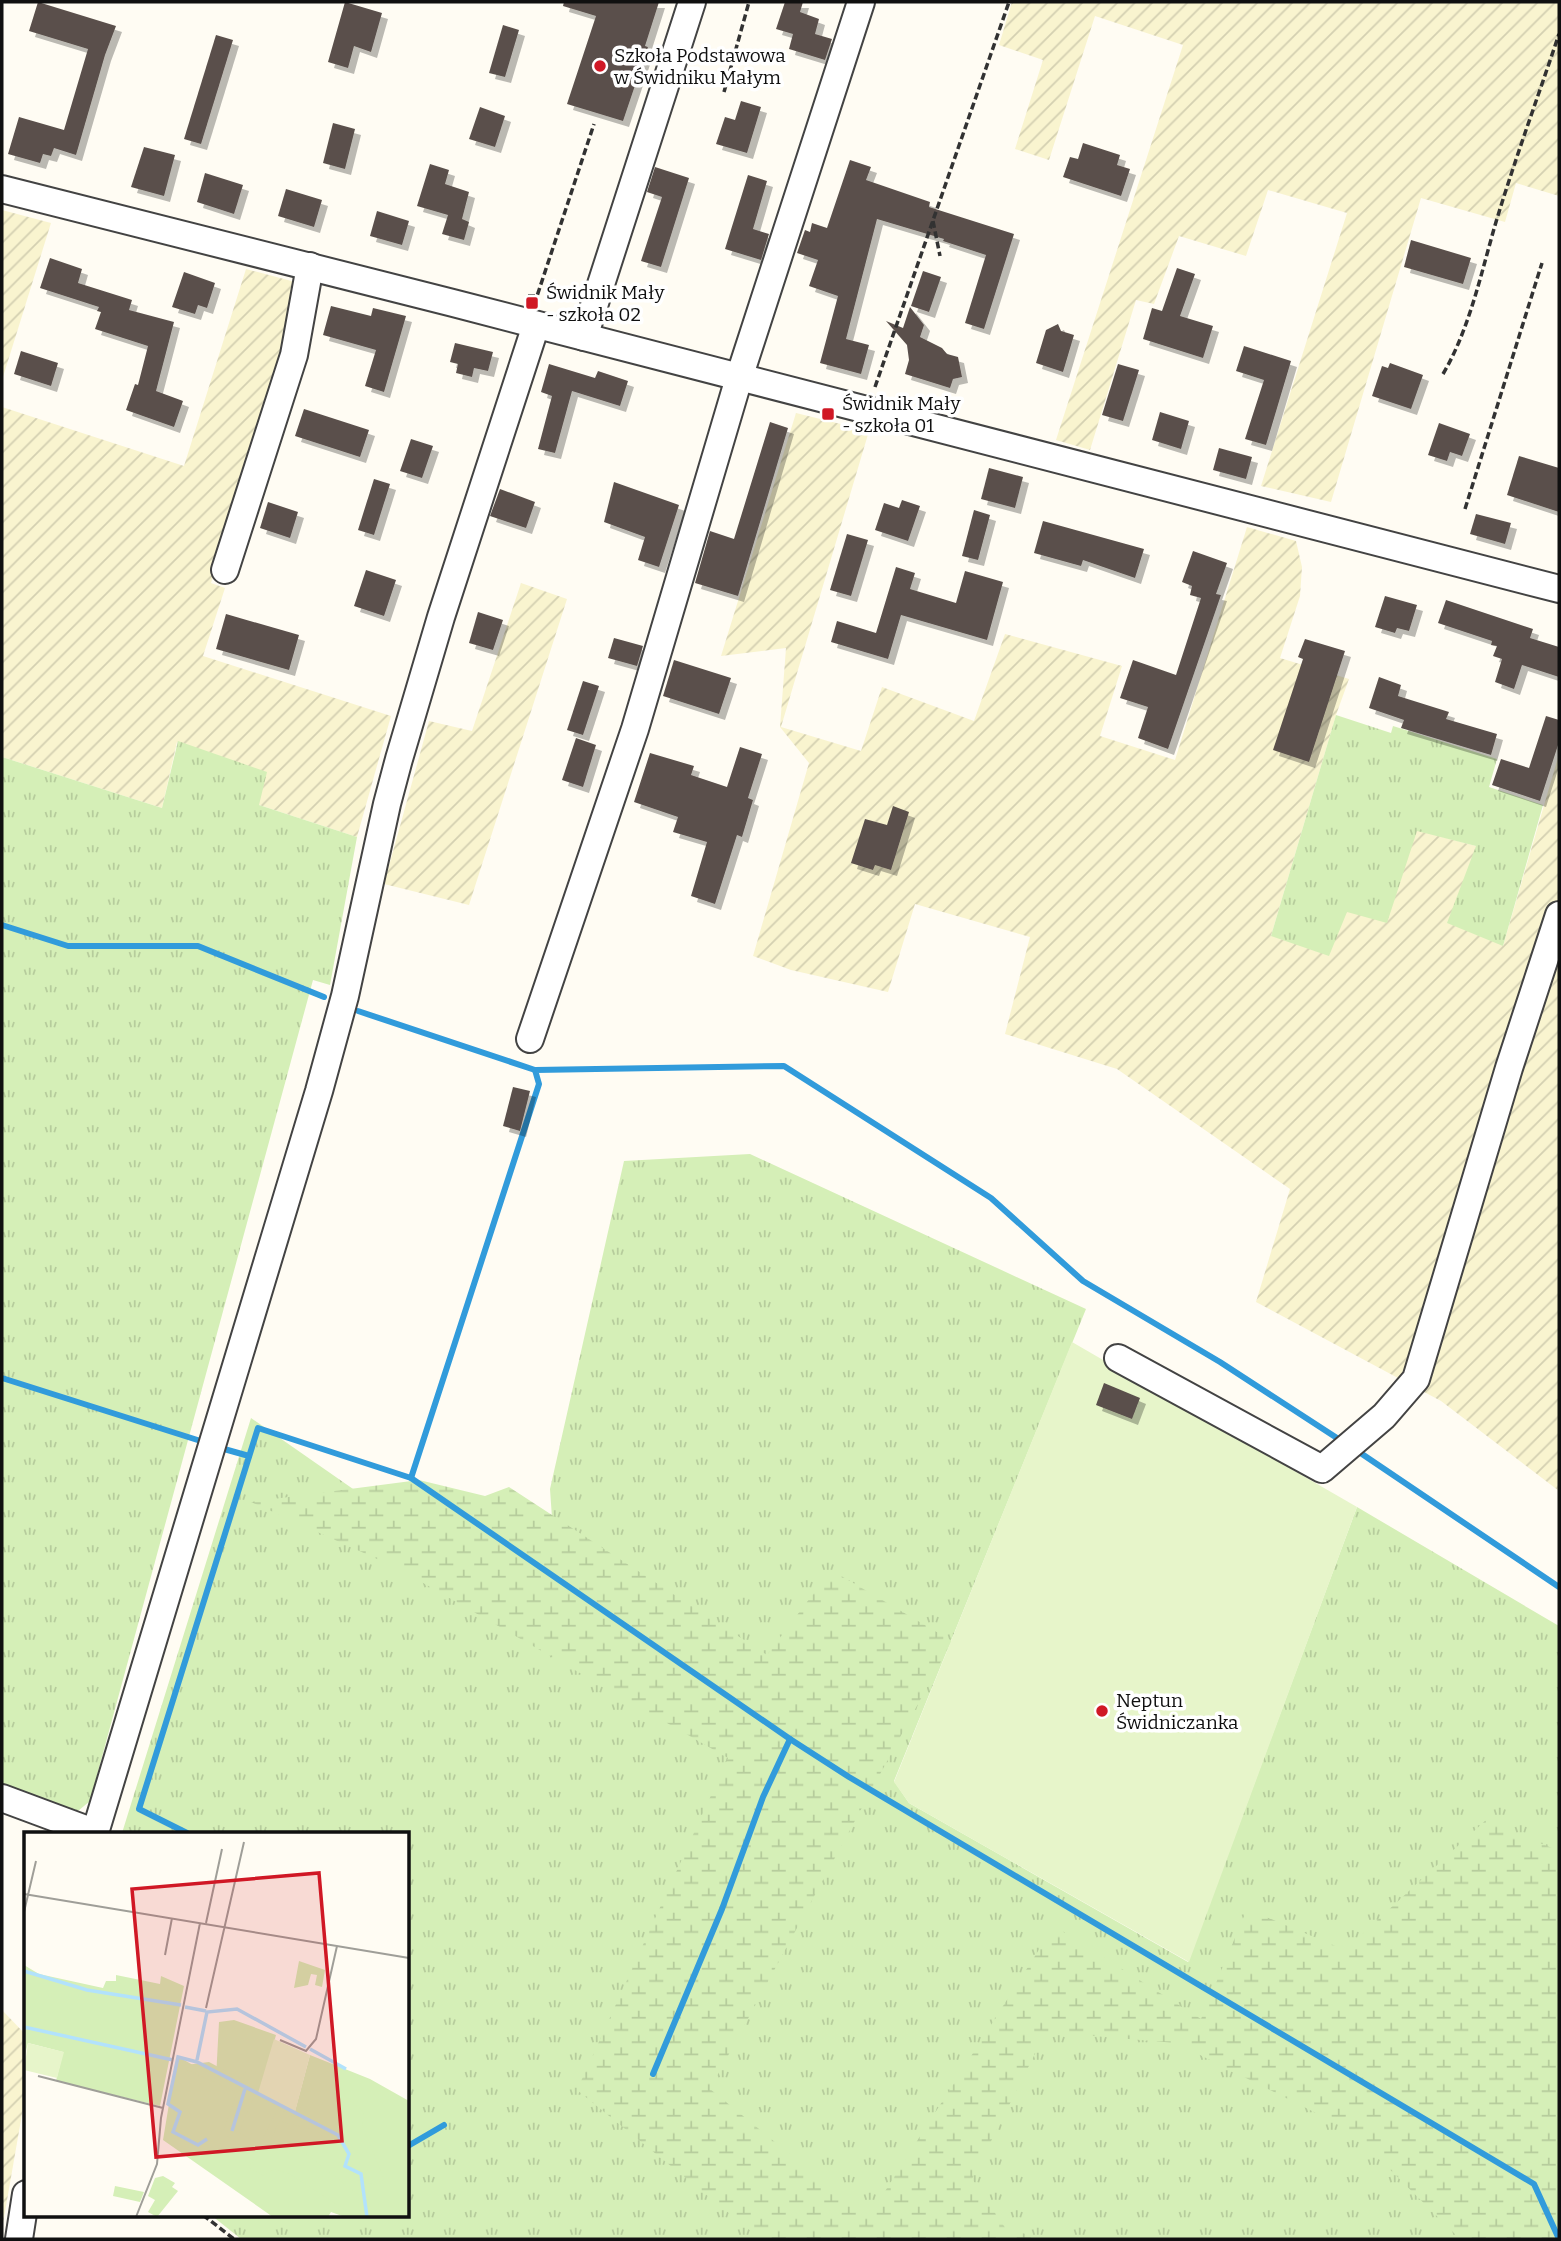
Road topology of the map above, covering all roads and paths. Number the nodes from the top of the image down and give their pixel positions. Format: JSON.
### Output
{"nodes":[{"id":1,"x":692,"y":2,"type":"edge"},
{"id":2,"x":749,"y":2,"type":"edge"},
{"id":3,"x":861,"y":2,"type":"edge"},
{"id":4,"x":1009,"y":2,"type":"edge"},
{"id":5,"x":1559,"y":34,"type":"edge"},
{"id":6,"x":724,"y":92,"type":"dead end"},
{"id":7,"x":594,"y":124,"type":"dead end"},
{"id":8,"x":2,"y":189,"type":"edge"},
{"id":9,"x":933,"y":219,"type":"junction"},
{"id":10,"x":940,"y":256,"type":"dead end"},
{"id":11,"x":1542,"y":263,"type":"dead end"},
{"id":12,"x":310,"y":267,"type":"junction"},
{"id":13,"x":518,"y":296,"type":"dead end"},
{"id":14,"x":536,"y":325,"type":"junction"},
{"id":15,"x":584,"y":337,"type":"junction"},
{"id":16,"x":1443,"y":374,"type":"dead end"},
{"id":17,"x":740,"y":378,"type":"junction"},
{"id":18,"x":875,"y":387,"type":"dead end"},
{"id":19,"x":1465,"y":509,"type":"dead end"},
{"id":20,"x":225,"y":570,"type":"dead end"},
{"id":21,"x":1559,"y":589,"type":"edge"},
{"id":22,"x":1559,"y":915,"type":"edge"},
{"id":23,"x":530,"y":1039,"type":"dead end"},
{"id":24,"x":1118,"y":1358,"type":"dead end"},
{"id":25,"x":2,"y":1798,"type":"edge"},
{"id":26,"x":93,"y":1832,"type":"edge"},
{"id":27,"x":96,"y":1832,"type":"edge"},
{"id":28,"x":24,"y":2207,"type":"edge"},
{"id":29,"x":204,"y":2216,"type":"edge"},
{"id":30,"x":19,"y":2239,"type":"edge"},
{"id":31,"x":234,"y":2239,"type":"edge"}],
"edges":[{"from":1,"to":15,"type":"street"},
{"from":2,"to":6,"type":"path"},
{"from":3,"to":17,"type":"street"},
{"from":4,"to":9,"type":"path"},
{"from":5,"to":16,"type":"path"},
{"from":7,"to":13,"type":"path"},
{"from":8,"to":12,"type":"street"},
{"from":9,"to":10,"type":"path"},
{"from":9,"to":18,"type":"path"},
{"from":11,"to":19,"type":"path"},
{"from":12,"to":14,"type":"street"},
{"from":12,"to":20,"type":"street"},
{"from":14,"to":15,"type":"street"},
{"from":14,"to":27,"type":"street"},
{"from":15,"to":17,"type":"street"},
{"from":17,"to":21,"type":"street"},
{"from":17,"to":23,"type":"street"},
{"from":22,"to":24,"type":"street"},
{"from":25,"to":26,"type":"street"},
{"from":28,"to":30,"type":"street"},
{"from":29,"to":31,"type":"path"}]}
